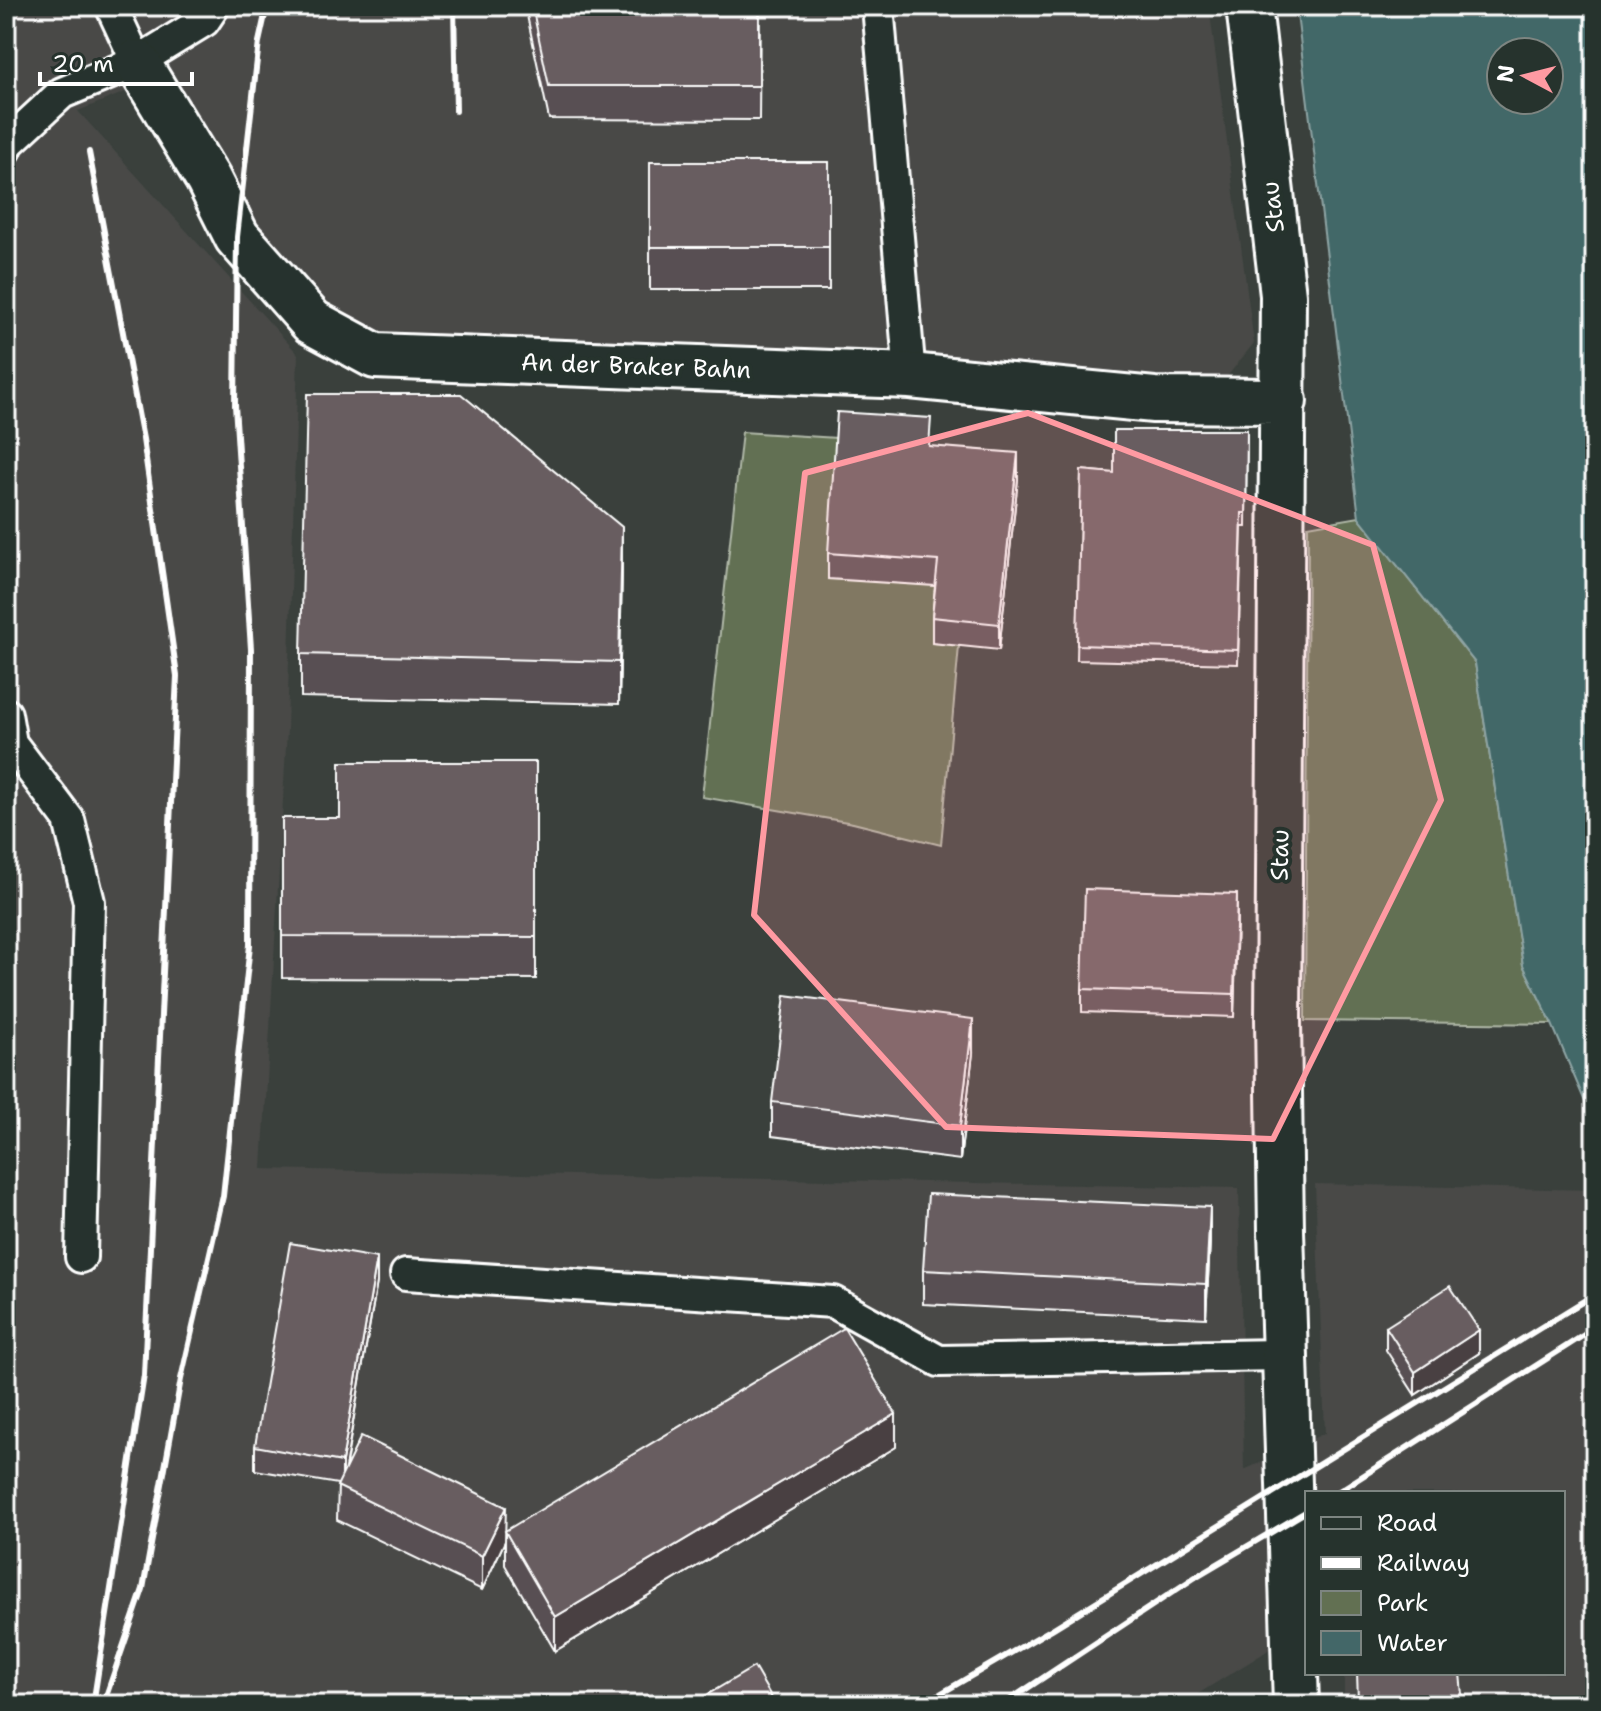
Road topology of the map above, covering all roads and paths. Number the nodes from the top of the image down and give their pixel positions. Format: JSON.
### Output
{"nodes":[{"id":1,"x":111,"y":6,"type":"edge"},
{"id":2,"x":214,"y":6,"type":"edge"},
{"id":3,"x":878,"y":6,"type":"edge"},
{"id":4,"x":1249,"y":6,"type":"edge"},
{"id":5,"x":137,"y":62,"type":"junction"},
{"id":6,"x":6,"y":149,"type":"edge"},
{"id":7,"x":910,"y":376,"type":"junction"},
{"id":8,"x":1284,"y":401,"type":"junction"},
{"id":9,"x":6,"y":714,"type":"edge"},
{"id":10,"x":81,"y":1257,"type":"dead end"},
{"id":11,"x":406,"y":1274,"type":"dead end"},
{"id":12,"x":1285,"y":1355,"type":"junction"},
{"id":13,"x":1296,"y":1705,"type":"edge"}],
"edges":[{"from":1,"to":5,"type":"lane"},
{"from":2,"to":5,"type":"lane"},
{"from":3,"to":7,"type":"lane"},
{"from":4,"to":8,"type":"street","name":"Stau"},
{"from":5,"to":6,"type":"lane"},
{"from":5,"to":7,"type":"street","name":"An der Braker Bahn"},
{"from":7,"to":8,"type":"street","name":"An der Braker Bahn"},
{"from":8,"to":12,"type":"street","name":"Stau"},
{"from":9,"to":10,"type":"lane"},
{"from":11,"to":12,"type":"lane"},
{"from":12,"to":13,"type":"street","name":"Stau"}]}
